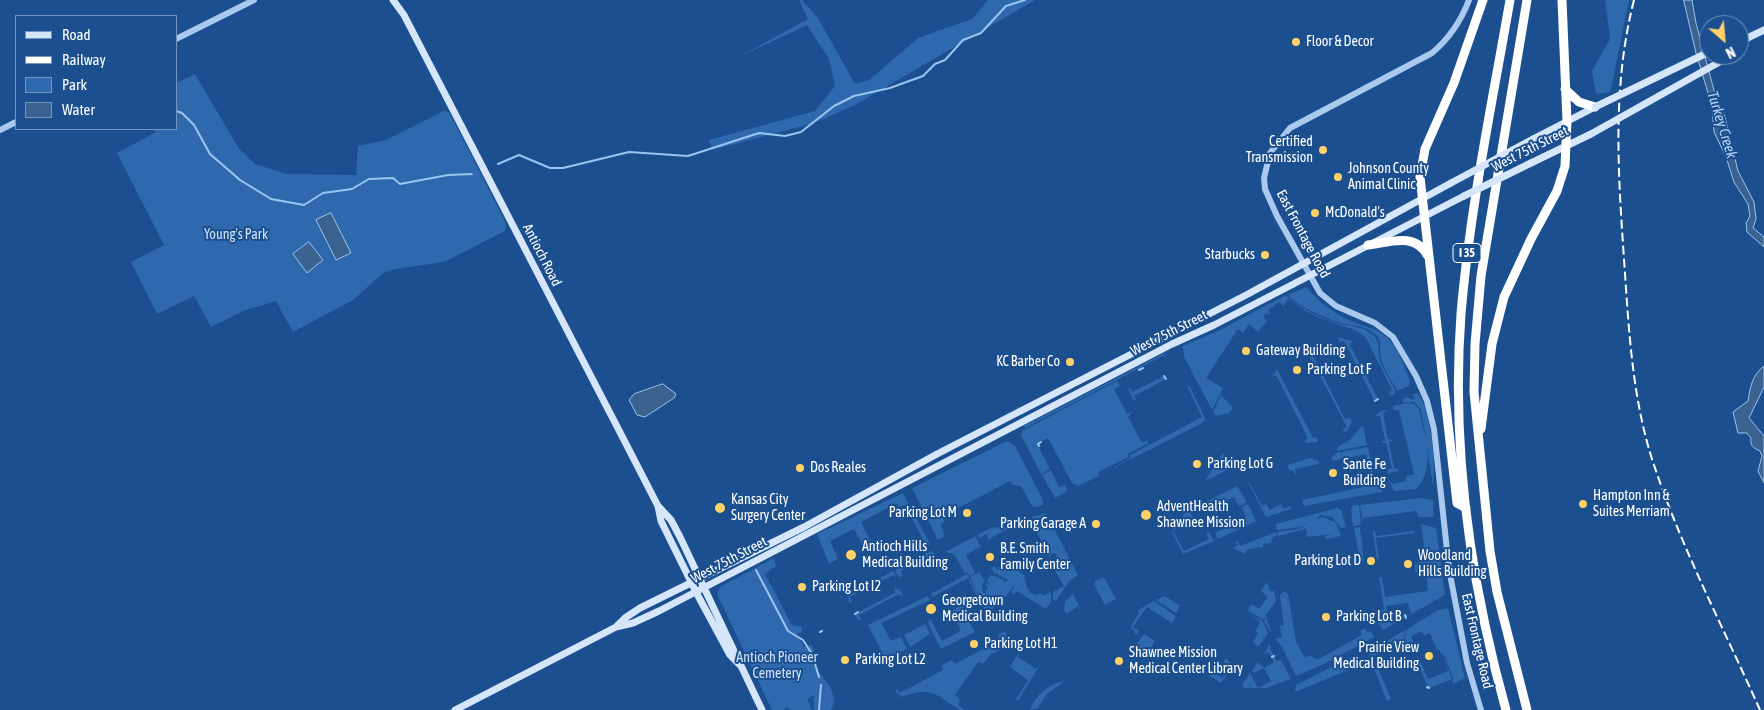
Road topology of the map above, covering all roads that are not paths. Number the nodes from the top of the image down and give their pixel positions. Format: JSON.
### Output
{"nodes":[{"id":1,"x":254,"y":0,"type":"edge"},
{"id":2,"x":393,"y":0,"type":"edge"},
{"id":3,"x":401,"y":0,"type":"edge"},
{"id":4,"x":1469,"y":0,"type":"edge"},
{"id":5,"x":1483,"y":0,"type":"edge"},
{"id":6,"x":1510,"y":0,"type":"edge"},
{"id":7,"x":1527,"y":0,"type":"edge"},
{"id":8,"x":1562,"y":0,"type":"edge"},
{"id":9,"x":404,"y":15,"type":"junction"},
{"id":10,"x":1764,"y":30,"type":"edge"},
{"id":11,"x":178,"y":38,"type":"edge"},
{"id":12,"x":1749,"y":38,"type":"edge"},
{"id":13,"x":1699,"y":57,"type":"edge"},
{"id":14,"x":1714,"y":65,"type":"edge"},
{"id":15,"x":1565,"y":88,"type":"junction"},
{"id":16,"x":1595,"y":107,"type":"junction"},
{"id":17,"x":15,"y":122,"type":"edge"},
{"id":18,"x":1567,"y":122,"type":"junction"},
{"id":19,"x":0,"y":130,"type":"edge"},
{"id":20,"x":1566,"y":145,"type":"junction"},
{"id":21,"x":1421,"y":198,"type":"junction"},
{"id":22,"x":1424,"y":217,"type":"junction"},
{"id":23,"x":1368,"y":245,"type":"junction"},
{"id":24,"x":1428,"y":256,"type":"junction"},
{"id":25,"x":1302,"y":264,"type":"junction"},
{"id":26,"x":1308,"y":274,"type":"junction"},
{"id":27,"x":1479,"y":448,"type":"junction"},
{"id":28,"x":658,"y":506,"type":"junction"},
{"id":29,"x":1466,"y":508,"type":"junction"},
{"id":30,"x":700,"y":578,"type":"junction"},
{"id":31,"x":692,"y":582,"type":"junction"},
{"id":32,"x":705,"y":588,"type":"junction"},
{"id":33,"x":696,"y":592,"type":"junction"},
{"id":34,"x":616,"y":627,"type":"junction"},
{"id":35,"x":740,"y":664,"type":"junction"},
{"id":36,"x":455,"y":710,"type":"edge"},
{"id":37,"x":762,"y":710,"type":"edge"},
{"id":38,"x":1481,"y":710,"type":"edge"},
{"id":39,"x":1506,"y":710,"type":"edge"},
{"id":40,"x":1527,"y":710,"type":"edge"}],
"edges":[{"from":1,"to":11,"type":"street"},
{"from":2,"to":9,"type":"main road","name":"Antioch Road"},
{"from":3,"to":9,"type":"main road","name":"Antioch Road"},
{"from":4,"to":25,"type":"street","name":"East Frontage Road"},
{"from":5,"to":21,"type":"highway"},
{"from":6,"to":29,"type":"highway","number":"I 35"},
{"from":7,"to":27,"type":"highway","number":"I 35"},
{"from":8,"to":15,"type":"highway"},
{"from":9,"to":28,"type":"main road","name":"Antioch Road"},
{"from":10,"to":12,"type":"main road"},
{"from":13,"to":16,"type":"main road","name":"West 75th Street","bridge":true},
{"from":14,"to":20,"type":"main road","name":"West 75th Street","bridge":true},
{"from":15,"to":16,"type":"highway"},
{"from":15,"to":18,"type":"highway"},
{"from":16,"to":18,"type":"main road","name":"West 75th Street"},
{"from":17,"to":19,"type":"street"},
{"from":18,"to":20,"type":"highway"},
{"from":18,"to":21,"type":"main road","name":"West 75th Street","bridge":true},
{"from":20,"to":22,"type":"main road","name":"West 75th Street","bridge":true},
{"from":20,"to":27,"type":"highway"},
{"from":21,"to":22,"type":"highway"},
{"from":21,"to":25,"type":"main road","name":"West 75th Street"},
{"from":22,"to":23,"type":"main road","name":"West 75th Street"},
{"from":22,"to":24,"type":"highway"},
{"from":23,"to":24,"type":"highway"},
{"from":23,"to":26,"type":"main road","name":"West 75th Street"},
{"from":24,"to":29,"type":"highway"},
{"from":25,"to":26,"type":"street","name":"East Frontage Road"},
{"from":25,"to":30,"type":"main road","name":"West 75th Street"},
{"from":26,"to":32,"type":"main road","name":"West 75th Street"},
{"from":26,"to":38,"type":"street","name":"East Frontage Road"},
{"from":27,"to":40,"type":"highway","number":"I 35"},
{"from":28,"to":30,"type":"main road","name":"Antioch Road"},
{"from":28,"to":31,"type":"main road","name":"Antioch Road"},
{"from":29,"to":39,"type":"highway","number":"I 35"},
{"from":30,"to":31,"type":"main road","name":"West 75th Street"},
{"from":30,"to":32,"type":"main road","name":"Antioch Road"},
{"from":31,"to":33,"type":"main road","name":"Antioch Road"},
{"from":31,"to":34,"type":"main road","name":"West 75th Street"},
{"from":32,"to":33,"type":"main road","name":"West 75th Street"},
{"from":32,"to":35,"type":"main road","name":"Antioch Road"},
{"from":33,"to":34,"type":"main road","name":"West 75th Street"},
{"from":33,"to":35,"type":"main road","name":"Antioch Road"},
{"from":34,"to":36,"type":"main road","name":"West 75th Street"},
{"from":35,"to":37,"type":"main road","name":"Antioch Road"}]}
